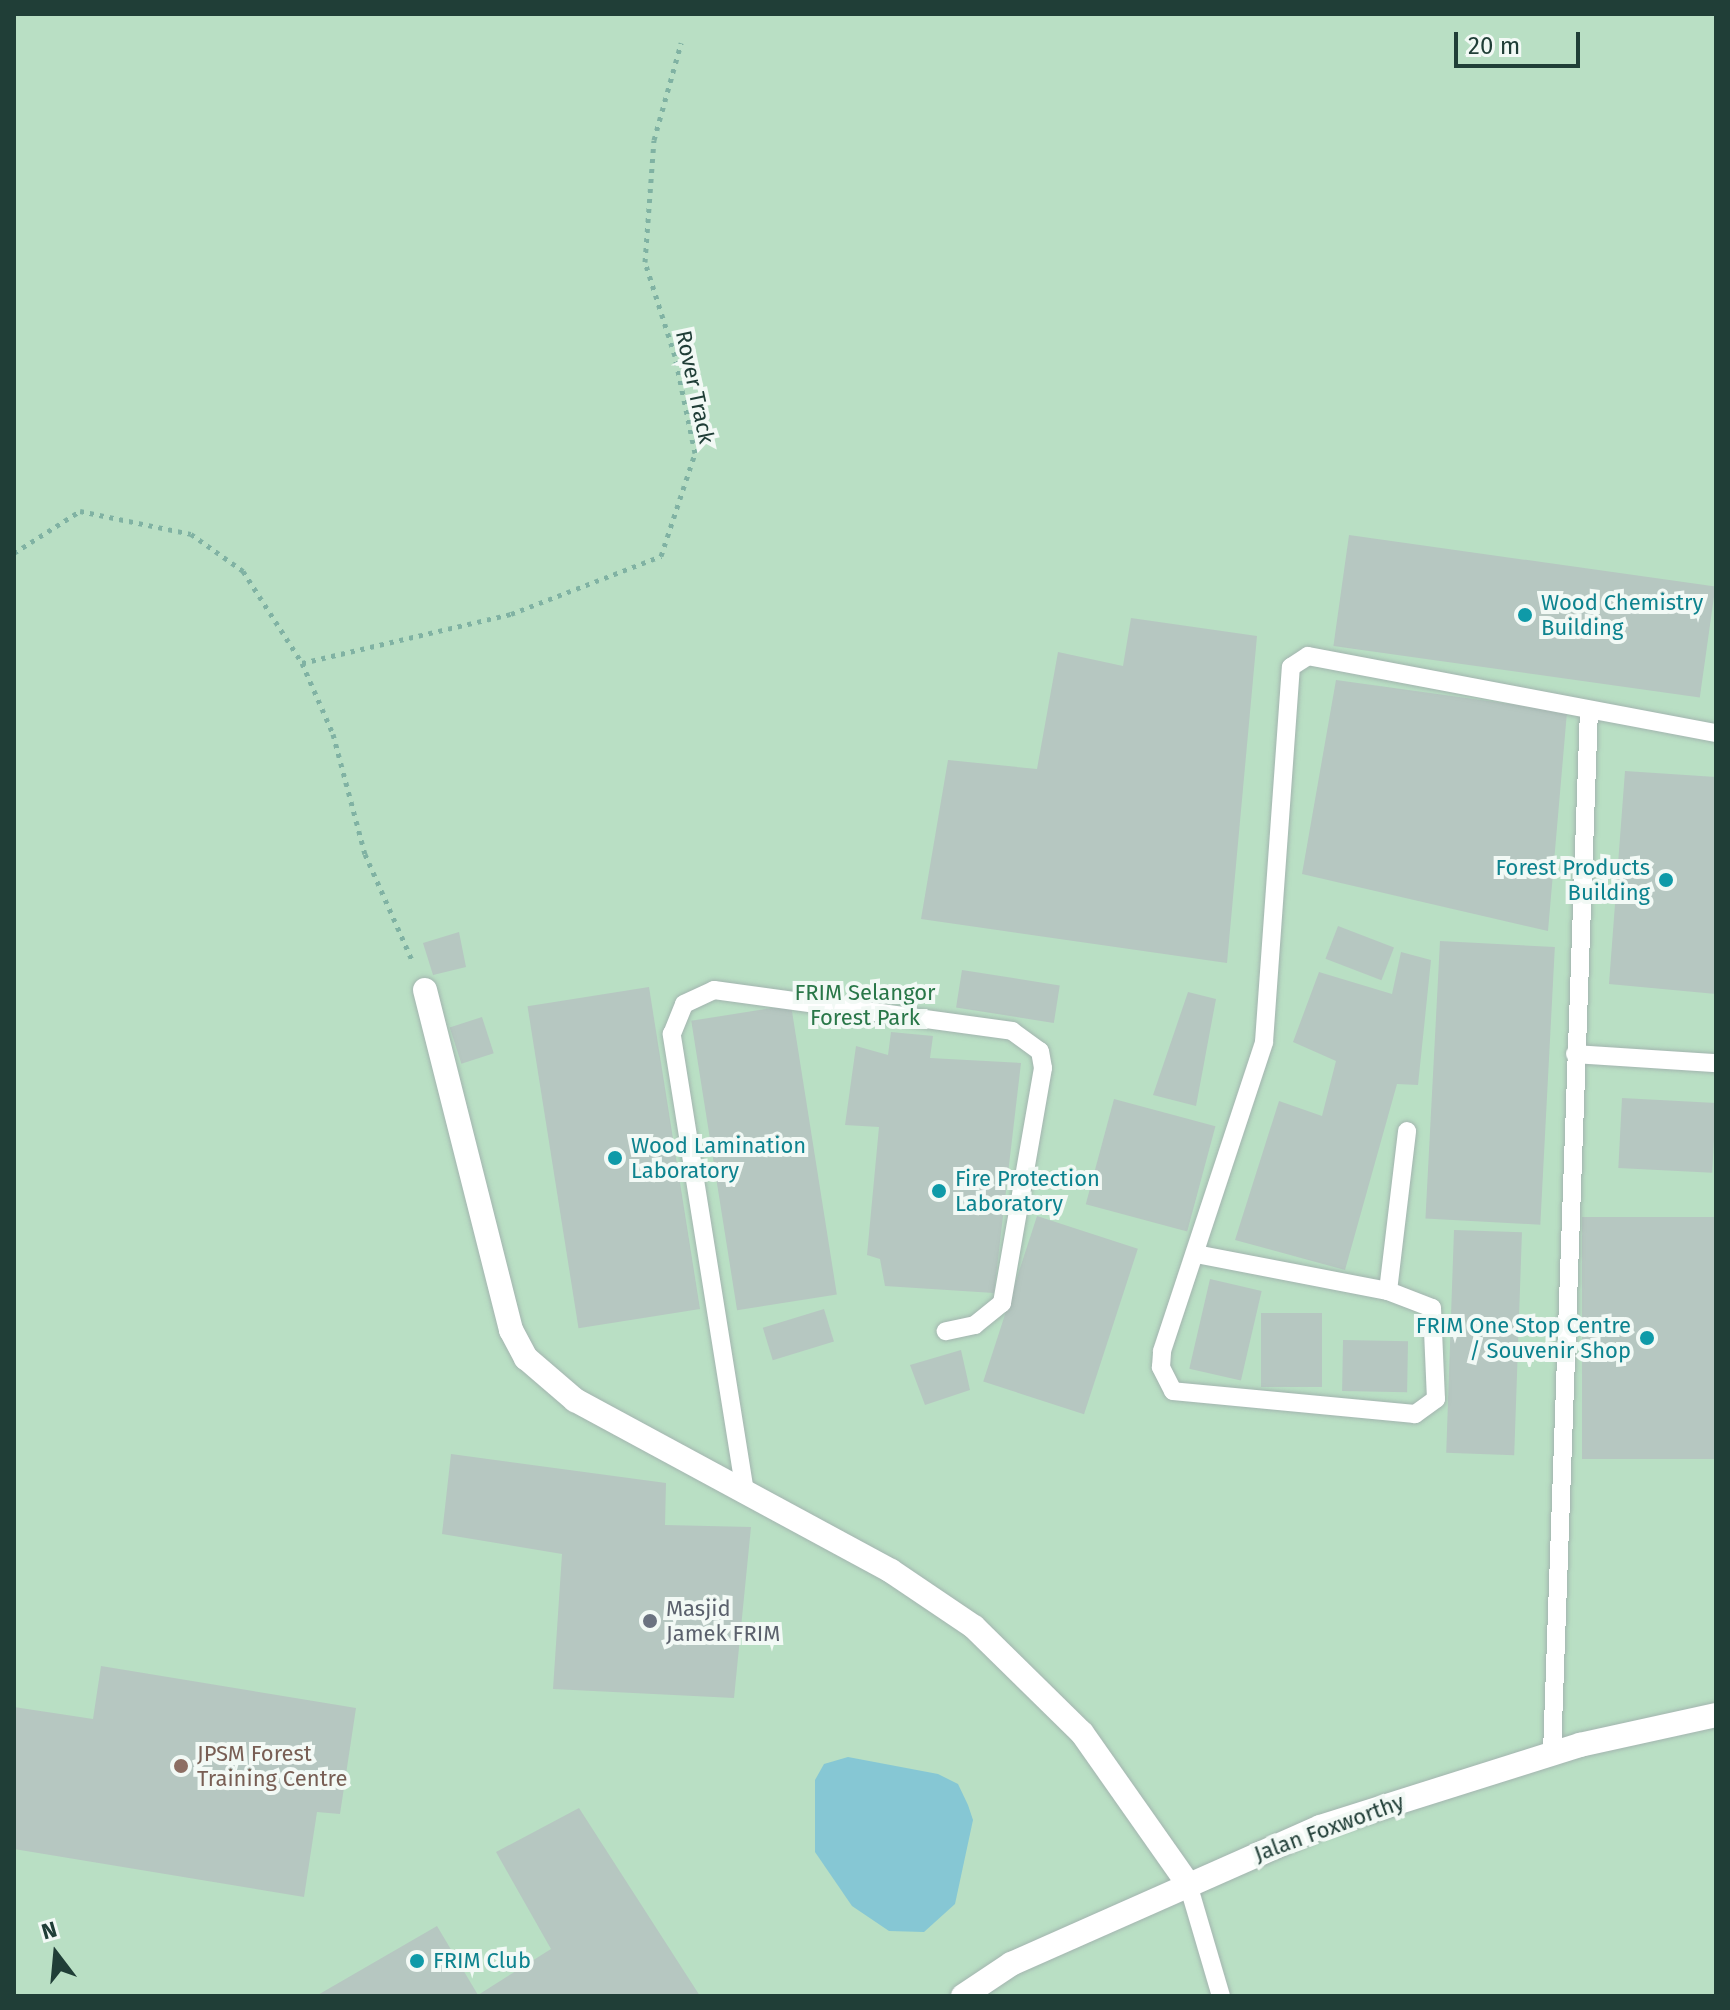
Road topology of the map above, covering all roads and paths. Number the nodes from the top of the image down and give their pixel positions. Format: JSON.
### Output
{"nodes":[{"id":1,"x":681,"y":43,"type":"dead end"},
{"id":2,"x":14,"y":553,"type":"edge"},
{"id":3,"x":302,"y":663,"type":"junction"},
{"id":4,"x":1589,"y":711,"type":"junction"},
{"id":5,"x":1716,"y":733,"type":"edge"},
{"id":6,"x":425,"y":990,"type":"joint"},
{"id":7,"x":1575,"y":1054,"type":"junction"},
{"id":8,"x":1716,"y":1063,"type":"edge"},
{"id":9,"x":1407,"y":1131,"type":"dead end"},
{"id":10,"x":1196,"y":1254,"type":"junction"},
{"id":11,"x":1388,"y":1291,"type":"junction"},
{"id":12,"x":946,"y":1331,"type":"dead end"},
{"id":13,"x":745,"y":1492,"type":"junction"},
{"id":14,"x":1716,"y":1715,"type":"edge"},
{"id":15,"x":1552,"y":1753,"type":"junction"},
{"id":16,"x":1188,"y":1884,"type":"junction"},
{"id":17,"x":963,"y":1996,"type":"edge"},
{"id":18,"x":1221,"y":1996,"type":"edge"}],
"edges":[{"from":1,"to":3,"type":"path","name":"Rover Track"},
{"from":2,"to":3,"type":"path"},
{"from":3,"to":6,"type":"path"},
{"from":4,"to":5,"type":"lane"},
{"from":4,"to":7,"type":"lane"},
{"from":4,"to":10,"type":"lane"},
{"from":6,"to":13,"type":"street"},
{"from":7,"to":8,"type":"lane"},
{"from":7,"to":15,"type":"lane"},
{"from":9,"to":11,"type":"lane"},
{"from":10,"to":11,"type":"lane"},
{"from":10,"to":11,"type":"lane"},
{"from":12,"to":13,"type":"lane"},
{"from":13,"to":16,"type":"street"},
{"from":14,"to":15,"type":"street","name":"Jalan Foxworthy"},
{"from":15,"to":16,"type":"street","name":"Jalan Foxworthy"},
{"from":16,"to":17,"type":"street","name":"Jalan Foxworthy"},
{"from":16,"to":18,"type":"lane"}]}
